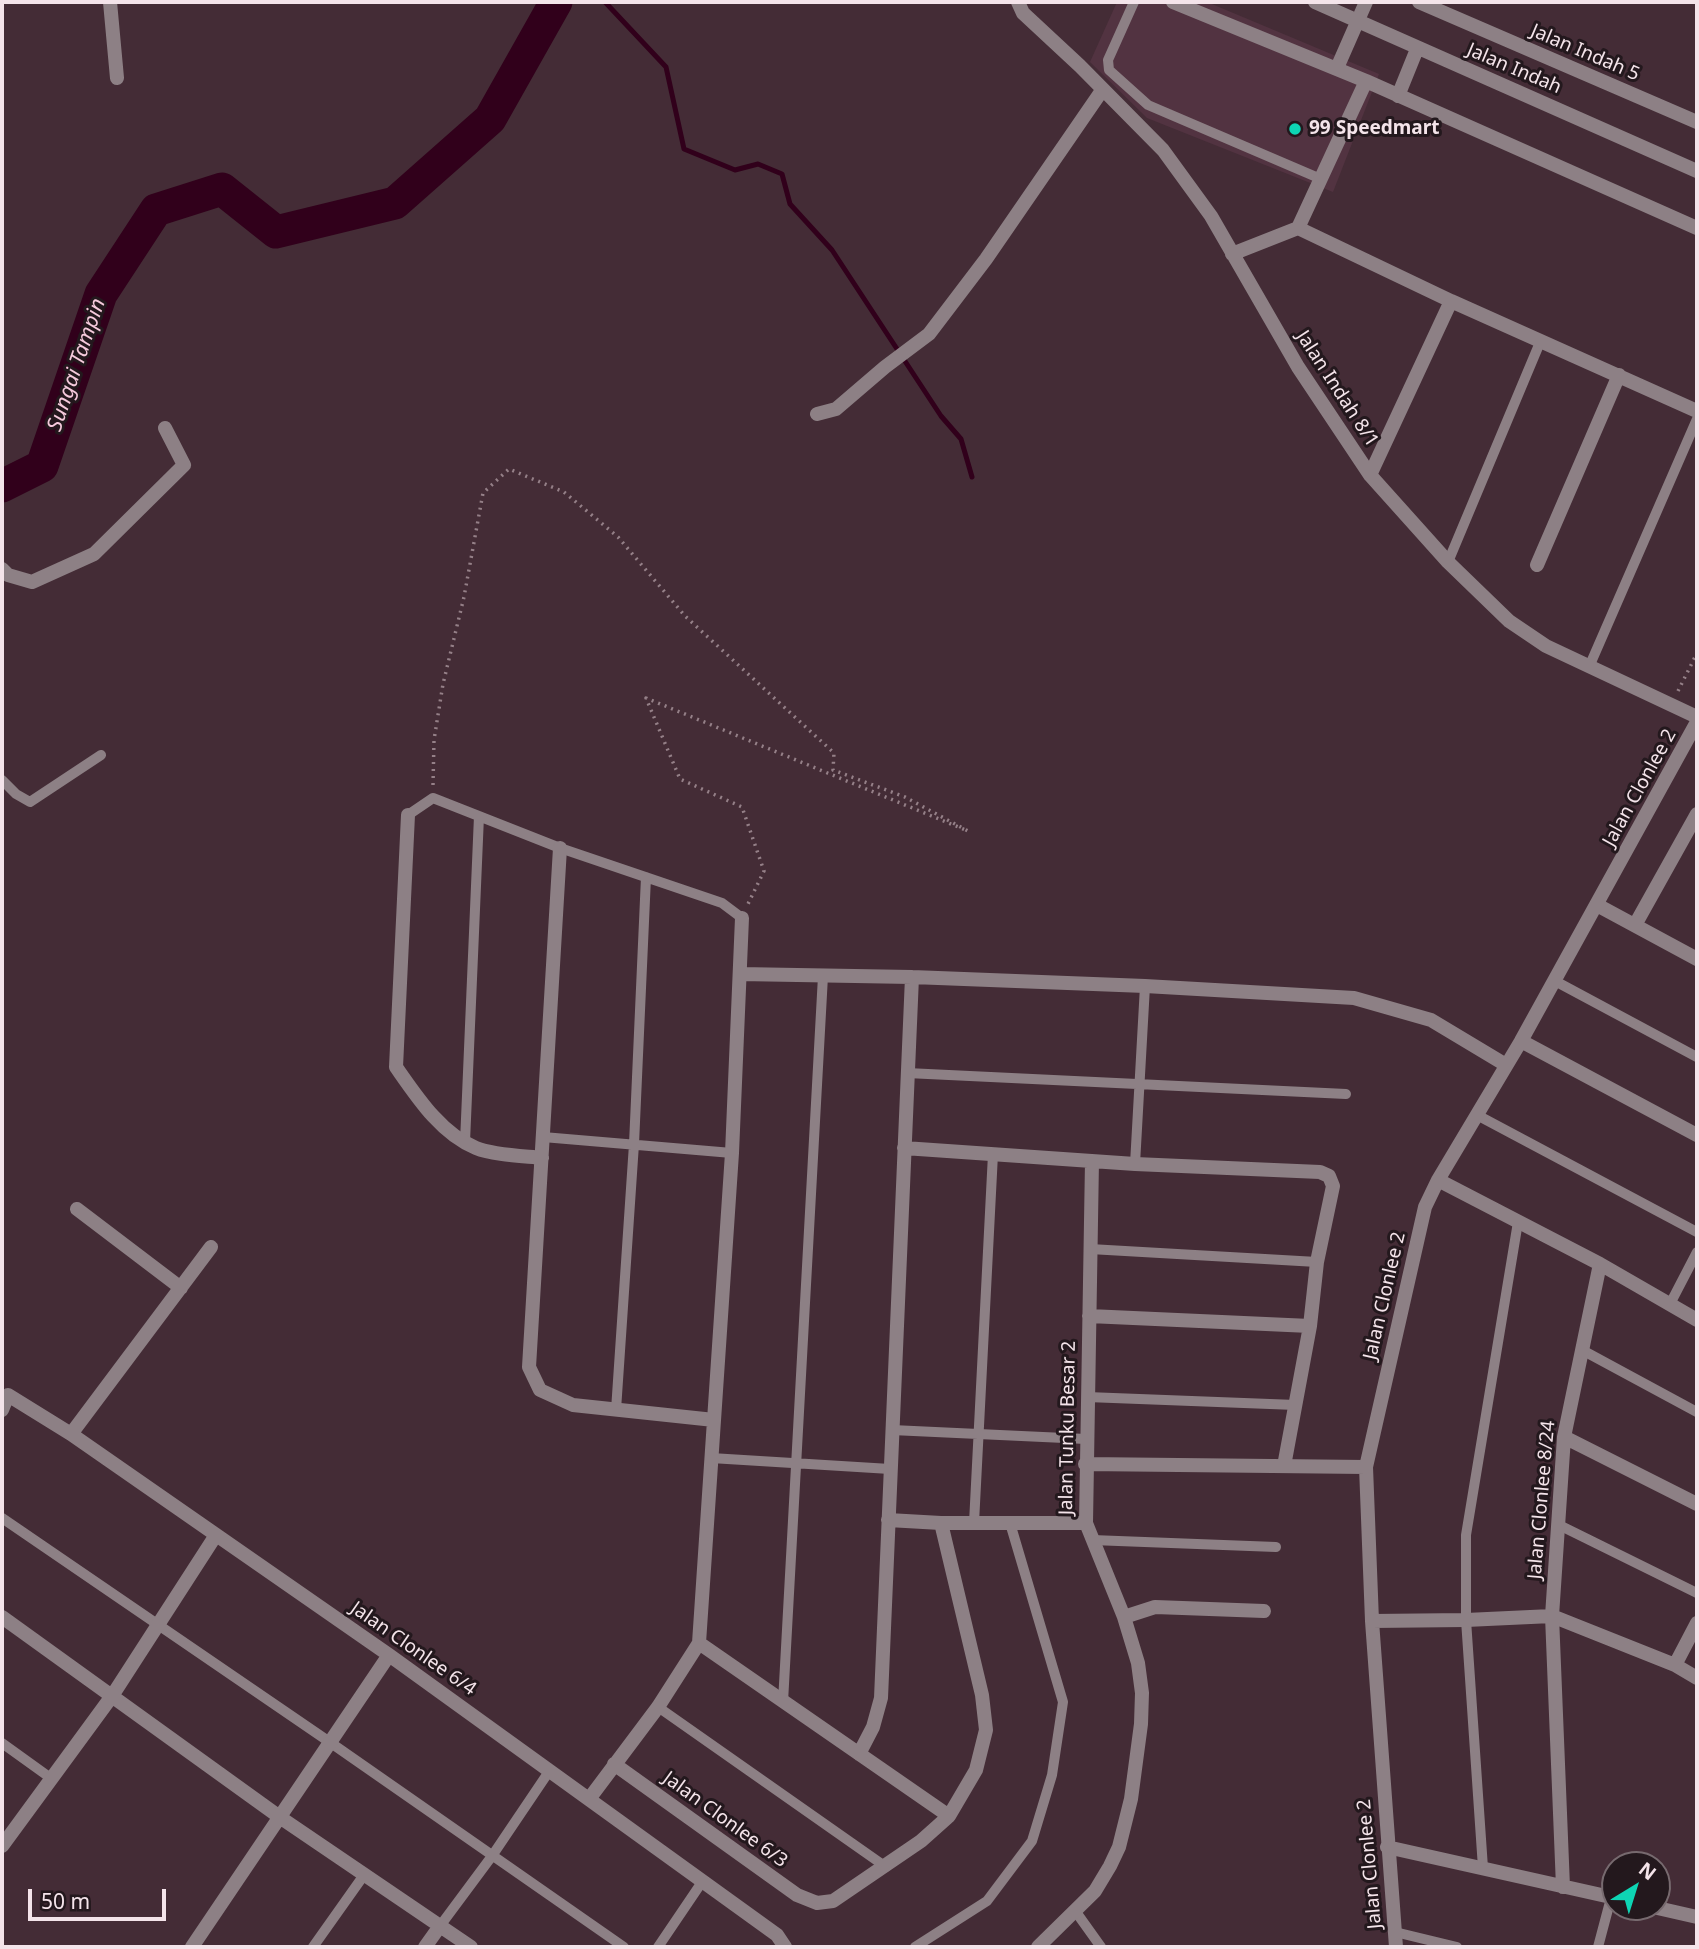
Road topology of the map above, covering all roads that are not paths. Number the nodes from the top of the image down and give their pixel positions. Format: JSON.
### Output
{"nodes":[{"id":1,"x":110,"y":2,"type":"edge"},
{"id":2,"x":1018,"y":2,"type":"edge"},
{"id":3,"x":1135,"y":2,"type":"edge"},
{"id":4,"x":1173,"y":2,"type":"edge"},
{"id":5,"x":1315,"y":2,"type":"edge"},
{"id":6,"x":1366,"y":2,"type":"edge"},
{"id":7,"x":1419,"y":2,"type":"edge"},
{"id":8,"x":1359,"y":21,"type":"junction"},
{"id":9,"x":1417,"y":49,"type":"junction"},
{"id":10,"x":1337,"y":68,"type":"junction"},
{"id":11,"x":117,"y":78,"type":"dead end"},
{"id":12,"x":1366,"y":81,"type":"junction"},
{"id":13,"x":1103,"y":89,"type":"junction"},
{"id":14,"x":1398,"y":96,"type":"junction"},
{"id":15,"x":1697,"y":122,"type":"edge"},
{"id":16,"x":1697,"y":171,"type":"edge"},
{"id":17,"x":1321,"y":179,"type":"junction"},
{"id":18,"x":1298,"y":228,"type":"junction"},
{"id":19,"x":1697,"y":228,"type":"edge"},
{"id":20,"x":1232,"y":254,"type":"junction"},
{"id":21,"x":1451,"y":301,"type":"junction"},
{"id":22,"x":1541,"y":340,"type":"junction"},
{"id":23,"x":1619,"y":375,"type":"junction"},
{"id":24,"x":1697,"y":411,"type":"edge"},
{"id":25,"x":817,"y":414,"type":"dead end"},
{"id":26,"x":1697,"y":419,"type":"edge"},
{"id":27,"x":165,"y":428,"type":"dead end"},
{"id":28,"x":1370,"y":475,"type":"junction"},
{"id":29,"x":1448,"y":562,"type":"junction"},
{"id":30,"x":1537,"y":565,"type":"dead end"},
{"id":31,"x":2,"y":569,"type":"edge"},
{"id":32,"x":1590,"y":667,"type":"junction"},
{"id":33,"x":1697,"y":717,"type":"edge"},
{"id":34,"x":1697,"y":722,"type":"edge"},
{"id":35,"x":101,"y":755,"type":"dead end"},
{"id":36,"x":2,"y":780,"type":"edge"},
{"id":37,"x":1697,"y":814,"type":"edge"},
{"id":38,"x":408,"y":815,"type":"joint"},
{"id":39,"x":479,"y":816,"type":"junction"},
{"id":40,"x":560,"y":848,"type":"junction"},
{"id":41,"x":646,"y":877,"type":"junction"},
{"id":42,"x":1597,"y":905,"type":"junction"},
{"id":43,"x":742,"y":918,"type":"joint"},
{"id":44,"x":1635,"y":925,"type":"junction"},
{"id":45,"x":1697,"y":959,"type":"edge"},
{"id":46,"x":740,"y":974,"type":"junction"},
{"id":47,"x":823,"y":976,"type":"junction"},
{"id":48,"x":912,"y":977,"type":"junction"},
{"id":49,"x":1555,"y":981,"type":"junction"},
{"id":50,"x":1144,"y":986,"type":"junction"},
{"id":51,"x":1521,"y":1041,"type":"junction"},
{"id":52,"x":1697,"y":1057,"type":"edge"},
{"id":53,"x":1506,"y":1065,"type":"junction"},
{"id":54,"x":907,"y":1073,"type":"junction"},
{"id":55,"x":1138,"y":1084,"type":"junction"},
{"id":56,"x":1346,"y":1094,"type":"dead end"},
{"id":57,"x":1477,"y":1115,"type":"junction"},
{"id":58,"x":1697,"y":1135,"type":"edge"},
{"id":59,"x":543,"y":1137,"type":"junction"},
{"id":60,"x":466,"y":1143,"type":"junction"},
{"id":61,"x":634,"y":1144,"type":"junction"},
{"id":62,"x":904,"y":1147,"type":"junction"},
{"id":63,"x":732,"y":1153,"type":"junction"},
{"id":64,"x":993,"y":1154,"type":"junction"},
{"id":65,"x":542,"y":1158,"type":"junction"},
{"id":66,"x":1092,"y":1161,"type":"junction"},
{"id":67,"x":1135,"y":1164,"type":"junction"},
{"id":68,"x":1438,"y":1180,"type":"junction"},
{"id":69,"x":77,"y":1209,"type":"dead end"},
{"id":70,"x":1518,"y":1222,"type":"junction"},
{"id":71,"x":1697,"y":1232,"type":"edge"},
{"id":72,"x":211,"y":1247,"type":"dead end"},
{"id":73,"x":1090,"y":1249,"type":"junction"},
{"id":74,"x":1697,"y":1252,"type":"edge"},
{"id":75,"x":1317,"y":1262,"type":"junction"},
{"id":76,"x":1600,"y":1264,"type":"junction"},
{"id":77,"x":181,"y":1288,"type":"junction"},
{"id":78,"x":1670,"y":1304,"type":"junction"},
{"id":79,"x":1088,"y":1316,"type":"junction"},
{"id":80,"x":1697,"y":1320,"type":"edge"},
{"id":81,"x":1310,"y":1326,"type":"junction"},
{"id":82,"x":1582,"y":1350,"type":"junction"},
{"id":83,"x":5,"y":1390,"type":"edge"},
{"id":84,"x":1087,"y":1397,"type":"junction"},
{"id":85,"x":1296,"y":1405,"type":"junction"},
{"id":86,"x":2,"y":1410,"type":"edge"},
{"id":87,"x":616,"y":1410,"type":"junction"},
{"id":88,"x":1697,"y":1412,"type":"edge"},
{"id":89,"x":714,"y":1420,"type":"junction"},
{"id":90,"x":892,"y":1430,"type":"junction"},
{"id":91,"x":71,"y":1434,"type":"junction"},
{"id":92,"x":978,"y":1435,"type":"junction"},
{"id":93,"x":1564,"y":1437,"type":"junction"},
{"id":94,"x":1086,"y":1439,"type":"junction"},
{"id":95,"x":711,"y":1458,"type":"junction"},
{"id":96,"x":1085,"y":1464,"type":"junction"},
{"id":97,"x":795,"y":1465,"type":"junction"},
{"id":98,"x":1284,"y":1466,"type":"junction"},
{"id":99,"x":1366,"y":1467,"type":"junction"},
{"id":100,"x":890,"y":1469,"type":"junction"},
{"id":101,"x":1697,"y":1504,"type":"edge"},
{"id":102,"x":2,"y":1518,"type":"edge"},
{"id":103,"x":888,"y":1520,"type":"junction"},
{"id":104,"x":941,"y":1523,"type":"junction"},
{"id":105,"x":974,"y":1523,"type":"junction"},
{"id":106,"x":1010,"y":1523,"type":"junction"},
{"id":107,"x":1086,"y":1523,"type":"junction"},
{"id":108,"x":1557,"y":1524,"type":"junction"},
{"id":109,"x":216,"y":1535,"type":"junction"},
{"id":110,"x":1092,"y":1540,"type":"junction"},
{"id":111,"x":1276,"y":1547,"type":"dead end"},
{"id":112,"x":1697,"y":1593,"type":"edge"},
{"id":113,"x":1264,"y":1611,"type":"dead end"},
{"id":114,"x":1552,"y":1616,"type":"junction"},
{"id":115,"x":2,"y":1617,"type":"edge"},
{"id":116,"x":1124,"y":1617,"type":"junction"},
{"id":117,"x":1466,"y":1620,"type":"junction"},
{"id":118,"x":1372,"y":1621,"type":"junction"},
{"id":119,"x":1697,"y":1623,"type":"edge"},
{"id":120,"x":158,"y":1624,"type":"junction"},
{"id":121,"x":699,"y":1643,"type":"junction"},
{"id":122,"x":389,"y":1655,"type":"junction"},
{"id":123,"x":1675,"y":1665,"type":"junction"},
{"id":124,"x":1697,"y":1678,"type":"edge"},
{"id":125,"x":112,"y":1696,"type":"junction"},
{"id":126,"x":783,"y":1702,"type":"junction"},
{"id":127,"x":658,"y":1707,"type":"junction"},
{"id":128,"x":2,"y":1743,"type":"edge"},
{"id":129,"x":331,"y":1743,"type":"junction"},
{"id":130,"x":859,"y":1754,"type":"junction"},
{"id":131,"x":614,"y":1764,"type":"junction"},
{"id":132,"x":550,"y":1770,"type":"junction"},
{"id":133,"x":52,"y":1779,"type":"junction"},
{"id":134,"x":589,"y":1799,"type":"junction"},
{"id":135,"x":948,"y":1816,"type":"junction"},
{"id":136,"x":281,"y":1818,"type":"junction"},
{"id":137,"x":2,"y":1846,"type":"edge"},
{"id":138,"x":1387,"y":1847,"type":"junction"},
{"id":139,"x":492,"y":1856,"type":"junction"},
{"id":140,"x":886,"y":1867,"type":"junction"},
{"id":141,"x":1483,"y":1868,"type":"junction"},
{"id":142,"x":365,"y":1875,"type":"junction"},
{"id":143,"x":702,"y":1882,"type":"junction"},
{"id":144,"x":1563,"y":1887,"type":"junction"},
{"id":145,"x":1601,"y":1895,"type":"edge"},
{"id":146,"x":1671,"y":1911,"type":"edge"},
{"id":147,"x":1076,"y":1912,"type":"junction"},
{"id":148,"x":1697,"y":1917,"type":"edge"},
{"id":149,"x":1606,"y":1921,"type":"edge"},
{"id":150,"x":440,"y":1926,"type":"junction"},
{"id":151,"x":1395,"y":1931,"type":"junction"},
{"id":152,"x":192,"y":1947,"type":"edge"},
{"id":153,"x":313,"y":1947,"type":"edge"},
{"id":154,"x":425,"y":1947,"type":"edge"},
{"id":155,"x":471,"y":1947,"type":"edge"},
{"id":156,"x":624,"y":1947,"type":"edge"},
{"id":157,"x":658,"y":1947,"type":"edge"},
{"id":158,"x":785,"y":1947,"type":"edge"},
{"id":159,"x":915,"y":1947,"type":"edge"},
{"id":160,"x":1038,"y":1947,"type":"edge"},
{"id":161,"x":1101,"y":1947,"type":"edge"},
{"id":162,"x":1396,"y":1947,"type":"edge"},
{"id":163,"x":1457,"y":1947,"type":"edge"},
{"id":164,"x":1598,"y":1947,"type":"edge"}],
"edges":[{"from":1,"to":11,"type":"street"},
{"from":2,"to":13,"type":"street","name":"Jalan Indah 8/1"},
{"from":3,"to":17,"type":"lane"},
{"from":4,"to":10,"type":"street"},
{"from":5,"to":8,"type":"street","name":"Jalan Indah"},
{"from":6,"to":8,"type":"street"},
{"from":7,"to":15,"type":"street","name":"Jalan Indah 5"},
{"from":8,"to":9,"type":"street","name":"Jalan Indah"},
{"from":8,"to":10,"type":"street"},
{"from":9,"to":14,"type":"street"},
{"from":9,"to":16,"type":"street","name":"Jalan Indah"},
{"from":10,"to":12,"type":"street"},
{"from":12,"to":14,"type":"street"},
{"from":12,"to":17,"type":"street"},
{"from":13,"to":20,"type":"street","name":"Jalan Indah 8/1"},
{"from":13,"to":25,"type":"street"},
{"from":14,"to":19,"type":"street"},
{"from":17,"to":18,"type":"street"},
{"from":18,"to":20,"type":"street"},
{"from":18,"to":21,"type":"street"},
{"from":20,"to":28,"type":"street","name":"Jalan Indah 8/1"},
{"from":21,"to":22,"type":"street"},
{"from":21,"to":28,"type":"street"},
{"from":22,"to":23,"type":"street"},
{"from":22,"to":29,"type":"lane"},
{"from":23,"to":24,"type":"street"},
{"from":23,"to":30,"type":"street"},
{"from":26,"to":32,"type":"lane"},
{"from":27,"to":31,"type":"street"},
{"from":28,"to":29,"type":"street","name":"Jalan Indah 8/1"},
{"from":29,"to":32,"type":"street","name":"Jalan Indah 8/1"},
{"from":32,"to":33,"type":"street","name":"Jalan Indah 8/1"},
{"from":34,"to":42,"type":"street","name":"Jalan Clonlee 2"},
{"from":35,"to":36,"type":"lane"},
{"from":37,"to":44,"type":"street"},
{"from":38,"to":39,"type":"lane"},
{"from":38,"to":60,"type":"street"},
{"from":39,"to":40,"type":"lane"},
{"from":39,"to":60,"type":"lane"},
{"from":40,"to":41,"type":"lane"},
{"from":40,"to":59,"type":"street"},
{"from":41,"to":43,"type":"lane"},
{"from":41,"to":61,"type":"lane"},
{"from":42,"to":44,"type":"street"},
{"from":42,"to":49,"type":"street","name":"Jalan Clonlee 2"},
{"from":43,"to":46,"type":"street"},
{"from":44,"to":45,"type":"street"},
{"from":46,"to":47,"type":"street"},
{"from":46,"to":63,"type":"street"},
{"from":47,"to":48,"type":"street"},
{"from":47,"to":97,"type":"lane"},
{"from":48,"to":50,"type":"street"},
{"from":48,"to":54,"type":"street"},
{"from":49,"to":51,"type":"street","name":"Jalan Clonlee 2"},
{"from":49,"to":52,"type":"lane"},
{"from":50,"to":53,"type":"street"},
{"from":50,"to":55,"type":"lane"},
{"from":51,"to":53,"type":"street","name":"Jalan Clonlee 2"},
{"from":51,"to":58,"type":"street"},
{"from":53,"to":57,"type":"street","name":"Jalan Clonlee 2"},
{"from":54,"to":55,"type":"lane"},
{"from":54,"to":62,"type":"street"},
{"from":55,"to":56,"type":"lane"},
{"from":55,"to":67,"type":"lane"},
{"from":57,"to":68,"type":"street","name":"Jalan Clonlee 2"},
{"from":57,"to":71,"type":"lane"},
{"from":59,"to":61,"type":"lane"},
{"from":59,"to":65,"type":"street"},
{"from":60,"to":65,"type":"street"},
{"from":61,"to":63,"type":"lane"},
{"from":61,"to":87,"type":"lane"},
{"from":62,"to":64,"type":"street"},
{"from":62,"to":90,"type":"street"},
{"from":63,"to":89,"type":"street"},
{"from":64,"to":66,"type":"street"},
{"from":64,"to":92,"type":"lane"},
{"from":65,"to":87,"type":"street"},
{"from":66,"to":67,"type":"street"},
{"from":66,"to":73,"type":"street","name":"Jalan Tunku Besar 2"},
{"from":67,"to":75,"type":"street"},
{"from":68,"to":70,"type":"street"},
{"from":68,"to":99,"type":"street","name":"Jalan Clonlee 2"},
{"from":69,"to":77,"type":"street"},
{"from":70,"to":76,"type":"street"},
{"from":70,"to":117,"type":"lane"},
{"from":72,"to":77,"type":"street"},
{"from":73,"to":75,"type":"lane"},
{"from":73,"to":79,"type":"street","name":"Jalan Tunku Besar 2"},
{"from":74,"to":78,"type":"lane"},
{"from":75,"to":81,"type":"street"},
{"from":76,"to":78,"type":"street"},
{"from":76,"to":82,"type":"street","name":"Jalan Clonlee 8/24"},
{"from":77,"to":91,"type":"street"},
{"from":78,"to":80,"type":"street"},
{"from":79,"to":81,"type":"street"},
{"from":79,"to":84,"type":"street","name":"Jalan Tunku Besar 2"},
{"from":81,"to":85,"type":"street"},
{"from":82,"to":88,"type":"lane"},
{"from":82,"to":93,"type":"street","name":"Jalan Clonlee 8/24"},
{"from":83,"to":86,"type":"street"},
{"from":83,"to":91,"type":"street","name":"Jalan Clonlee 6/4"},
{"from":84,"to":85,"type":"lane"},
{"from":84,"to":94,"type":"street","name":"Jalan Tunku Besar 2"},
{"from":85,"to":98,"type":"street"},
{"from":87,"to":89,"type":"street"},
{"from":89,"to":95,"type":"street"},
{"from":90,"to":92,"type":"lane"},
{"from":90,"to":100,"type":"street"},
{"from":91,"to":109,"type":"street","name":"Jalan Clonlee 6/4"},
{"from":92,"to":94,"type":"lane"},
{"from":92,"to":105,"type":"lane"},
{"from":93,"to":101,"type":"street"},
{"from":93,"to":108,"type":"street","name":"Jalan Clonlee 8/24"},
{"from":94,"to":96,"type":"street","name":"Jalan Tunku Besar 2"},
{"from":95,"to":97,"type":"lane"},
{"from":95,"to":121,"type":"street"},
{"from":96,"to":98,"type":"street"},
{"from":96,"to":107,"type":"street","name":"Jalan Tunku Besar 2"},
{"from":97,"to":100,"type":"lane"},
{"from":97,"to":126,"type":"lane"},
{"from":98,"to":99,"type":"street"},
{"from":99,"to":118,"type":"street","name":"Jalan Clonlee 2"},
{"from":100,"to":103,"type":"street"},
{"from":102,"to":120,"type":"lane"},
{"from":103,"to":104,"type":"street"},
{"from":103,"to":130,"type":"street"},
{"from":104,"to":105,"type":"street"},
{"from":104,"to":135,"type":"street"},
{"from":105,"to":106,"type":"street"},
{"from":106,"to":107,"type":"street"},
{"from":106,"to":159,"type":"lane"},
{"from":107,"to":110,"type":"street","name":"Jalan Tunku Besar 2"},
{"from":108,"to":112,"type":"lane"},
{"from":108,"to":114,"type":"street","name":"Jalan Clonlee 8/24"},
{"from":109,"to":120,"type":"street"},
{"from":109,"to":122,"type":"street","name":"Jalan Clonlee 6/4"},
{"from":110,"to":111,"type":"lane"},
{"from":110,"to":116,"type":"street","name":"Jalan Tunku Besar 2"},
{"from":113,"to":116,"type":"street"},
{"from":114,"to":117,"type":"street"},
{"from":114,"to":123,"type":"street"},
{"from":114,"to":144,"type":"street","name":"Jalan Clonlee 8/24"},
{"from":115,"to":125,"type":"street"},
{"from":116,"to":147,"type":"street","name":"Jalan Tunku Besar 2"},
{"from":117,"to":118,"type":"street"},
{"from":117,"to":141,"type":"lane"},
{"from":118,"to":138,"type":"street","name":"Jalan Clonlee 2"},
{"from":119,"to":123,"type":"street"},
{"from":120,"to":125,"type":"street"},
{"from":120,"to":129,"type":"lane"},
{"from":121,"to":126,"type":"street"},
{"from":121,"to":127,"type":"street"},
{"from":122,"to":129,"type":"street"},
{"from":122,"to":132,"type":"street","name":"Jalan Clonlee 6/4"},
{"from":123,"to":124,"type":"street"},
{"from":125,"to":133,"type":"street"},
{"from":125,"to":136,"type":"street"},
{"from":126,"to":130,"type":"street"},
{"from":127,"to":131,"type":"street"},
{"from":127,"to":140,"type":"lane"},
{"from":128,"to":133,"type":"lane"},
{"from":129,"to":136,"type":"street"},
{"from":129,"to":139,"type":"lane"},
{"from":130,"to":135,"type":"street"},
{"from":131,"to":134,"type":"street"},
{"from":131,"to":140,"type":"street","name":"Jalan Clonlee 6/3"},
{"from":132,"to":134,"type":"street","name":"Jalan Clonlee 6/4"},
{"from":132,"to":139,"type":"lane"},
{"from":133,"to":137,"type":"street"},
{"from":134,"to":143,"type":"street","name":"Jalan Clonlee 6/4"},
{"from":135,"to":140,"type":"street"},
{"from":136,"to":142,"type":"street"},
{"from":136,"to":152,"type":"street"},
{"from":138,"to":141,"type":"street"},
{"from":138,"to":151,"type":"street","name":"Jalan Clonlee 2"},
{"from":139,"to":150,"type":"lane"},
{"from":139,"to":156,"type":"lane"},
{"from":141,"to":144,"type":"street"},
{"from":142,"to":150,"type":"street"},
{"from":142,"to":153,"type":"lane"},
{"from":143,"to":157,"type":"lane"},
{"from":143,"to":158,"type":"street","name":"Jalan Clonlee 6/4"},
{"from":144,"to":145,"type":"street"},
{"from":146,"to":148,"type":"street"},
{"from":147,"to":160,"type":"street","name":"Jalan Tunku Besar 2"},
{"from":147,"to":161,"type":"lane"},
{"from":149,"to":164,"type":"lane"},
{"from":150,"to":154,"type":"street"},
{"from":150,"to":155,"type":"street"},
{"from":151,"to":162,"type":"street","name":"Jalan Clonlee 2"},
{"from":151,"to":163,"type":"lane"}]}
